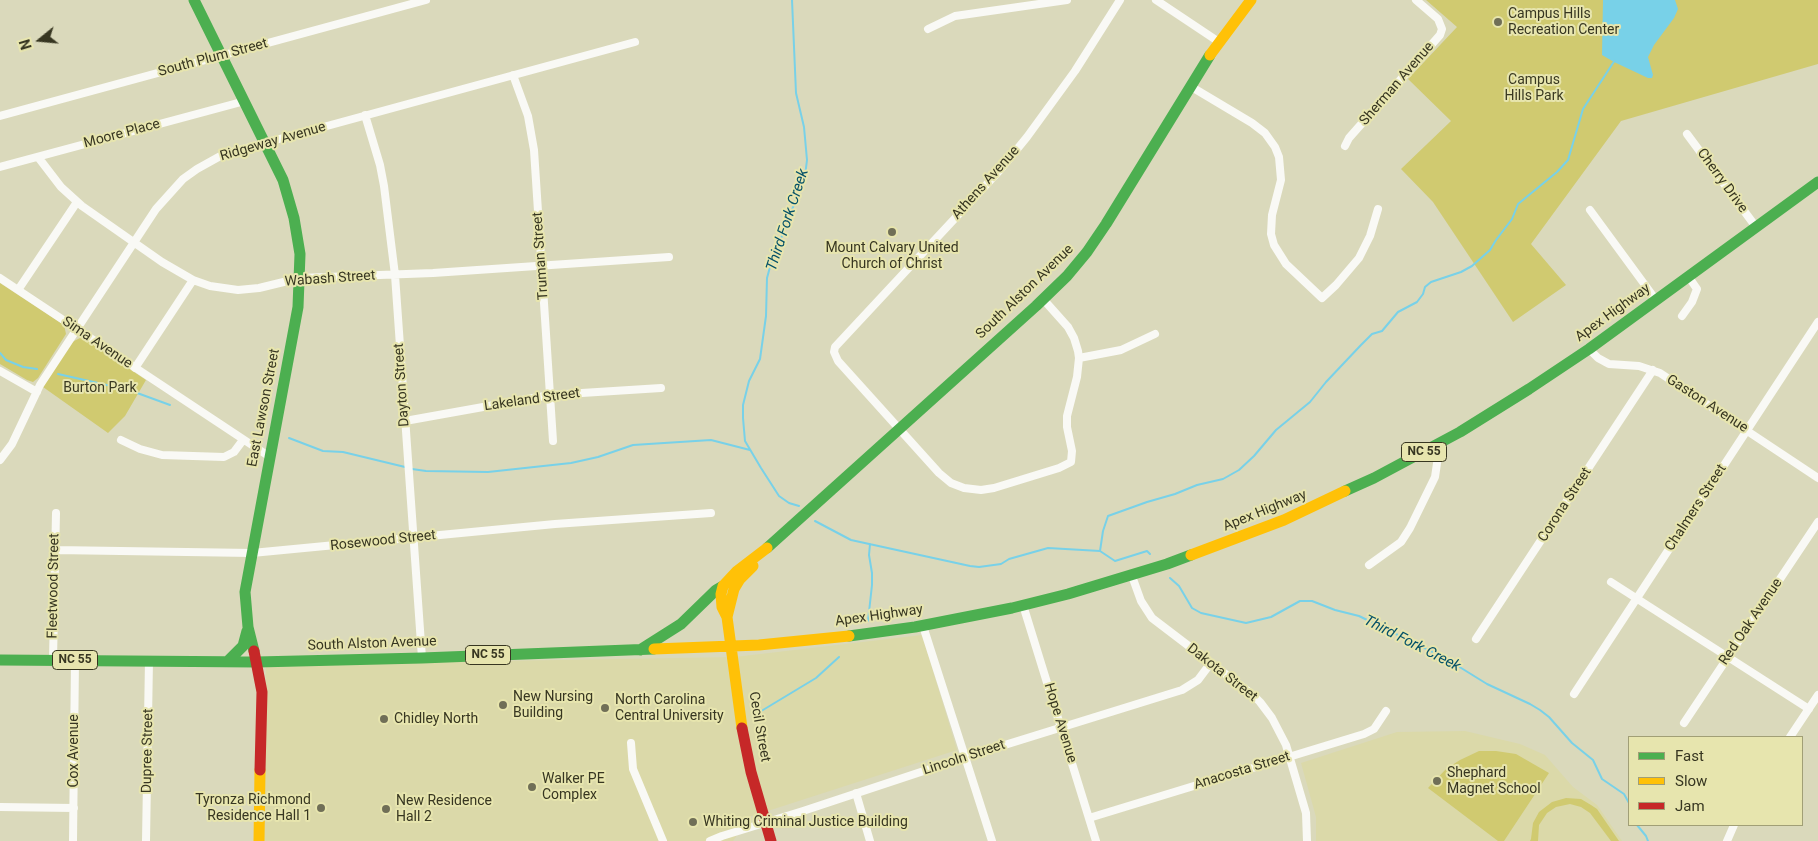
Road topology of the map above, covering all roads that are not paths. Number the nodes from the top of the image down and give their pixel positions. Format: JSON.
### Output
{"nodes":[{"id":1,"x":194,"y":0,"type":"edge"},
{"id":2,"x":426,"y":0,"type":"edge"},
{"id":3,"x":1067,"y":0,"type":"edge"},
{"id":4,"x":1156,"y":0,"type":"edge"},
{"id":5,"x":1251,"y":0,"type":"edge"},
{"id":6,"x":1416,"y":0,"type":"edge"},
{"id":7,"x":1116,"y":2,"type":"edge"},
{"id":8,"x":928,"y":28,"type":"dead end"},
{"id":9,"x":635,"y":42,"type":"dead end"},
{"id":10,"x":1218,"y":42,"type":"junction"},
{"id":11,"x":222,"y":56,"type":"junction"},
{"id":12,"x":513,"y":75,"type":"junction"},
{"id":13,"x":1190,"y":86,"type":"junction"},
{"id":14,"x":245,"y":101,"type":"junction"},
{"id":15,"x":366,"y":115,"type":"junction"},
{"id":16,"x":0,"y":116,"type":"edge"},
{"id":17,"x":1687,"y":134,"type":"dead end"},
{"id":18,"x":265,"y":142,"type":"junction"},
{"id":19,"x":1345,"y":146,"type":"dead end"},
{"id":20,"x":38,"y":157,"type":"junction"},
{"id":21,"x":0,"y":167,"type":"edge"},
{"id":22,"x":1818,"y":182,"type":"edge"},
{"id":23,"x":77,"y":202,"type":"junction"},
{"id":24,"x":1378,"y":209,"type":"dead end"},
{"id":25,"x":1590,"y":210,"type":"dead end"},
{"id":26,"x":1756,"y":228,"type":"junction"},
{"id":27,"x":134,"y":243,"type":"junction"},
{"id":28,"x":669,"y":257,"type":"dead end"},
{"id":29,"x":541,"y":265,"type":"junction"},
{"id":30,"x":395,"y":275,"type":"junction"},
{"id":31,"x":1688,"y":276,"type":"junction"},
{"id":32,"x":0,"y":278,"type":"edge"},
{"id":33,"x":300,"y":278,"type":"junction"},
{"id":34,"x":194,"y":280,"type":"junction"},
{"id":35,"x":18,"y":290,"type":"junction"},
{"id":36,"x":1043,"y":299,"type":"junction"},
{"id":37,"x":1656,"y":300,"type":"junction"},
{"id":38,"x":1682,"y":316,"type":"dead end"},
{"id":39,"x":1818,"y":322,"type":"edge"},
{"id":40,"x":77,"y":330,"type":"junction"},
{"id":41,"x":1155,"y":334,"type":"dead end"},
{"id":42,"x":1589,"y":349,"type":"junction"},
{"id":43,"x":1079,"y":358,"type":"junction"},
{"id":44,"x":135,"y":368,"type":"junction"},
{"id":45,"x":1653,"y":370,"type":"junction"},
{"id":46,"x":0,"y":371,"type":"edge"},
{"id":47,"x":661,"y":388,"type":"dead end"},
{"id":48,"x":37,"y":392,"type":"junction"},
{"id":49,"x":550,"y":395,"type":"junction"},
{"id":50,"x":405,"y":421,"type":"junction"},
{"id":51,"x":899,"y":430,"type":"junction"},
{"id":52,"x":1747,"y":431,"type":"junction"},
{"id":53,"x":121,"y":440,"type":"dead end"},
{"id":54,"x":243,"y":440,"type":"junction"},
{"id":55,"x":554,"y":441,"type":"dead end"},
{"id":56,"x":1440,"y":443,"type":"junction"},
{"id":57,"x":270,"y":457,"type":"junction"},
{"id":58,"x":0,"y":460,"type":"edge"},
{"id":59,"x":1818,"y":478,"type":"edge"},
{"id":60,"x":56,"y":513,"type":"dead end"},
{"id":61,"x":711,"y":513,"type":"dead end"},
{"id":62,"x":1818,"y":522,"type":"edge"},
{"id":63,"x":414,"y":538,"type":"junction"},
{"id":64,"x":55,"y":550,"type":"junction"},
{"id":65,"x":252,"y":553,"type":"junction"},
{"id":66,"x":761,"y":554,"type":"junction"},
{"id":67,"x":1369,"y":565,"type":"dead end"},
{"id":68,"x":1132,"y":576,"type":"junction"},
{"id":69,"x":1611,"y":582,"type":"dead end"},
{"id":70,"x":723,"y":586,"type":"junction"},
{"id":71,"x":1638,"y":599,"type":"junction"},
{"id":72,"x":1024,"y":605,"type":"junction"},
{"id":73,"x":727,"y":617,"type":"junction"},
{"id":74,"x":923,"y":626,"type":"junction"},
{"id":75,"x":248,"y":627,"type":"junction"},
{"id":76,"x":1476,"y":639,"type":"dead end"},
{"id":77,"x":732,"y":646,"type":"junction"},
{"id":78,"x":640,"y":650,"type":"junction"},
{"id":79,"x":1728,"y":657,"type":"junction"},
{"id":80,"x":422,"y":658,"type":"junction"},
{"id":81,"x":0,"y":660,"type":"edge"},
{"id":82,"x":52,"y":660,"type":"junction"},
{"id":83,"x":75,"y":660,"type":"junction"},
{"id":84,"x":149,"y":660,"type":"junction"},
{"id":85,"x":228,"y":661,"type":"junction"},
{"id":86,"x":257,"y":662,"type":"junction"},
{"id":87,"x":1210,"y":664,"type":"junction"},
{"id":88,"x":1574,"y":694,"type":"dead end"},
{"id":89,"x":1818,"y":695,"type":"edge"},
{"id":90,"x":1809,"y":709,"type":"junction"},
{"id":91,"x":1386,"y":711,"type":"dead end"},
{"id":92,"x":1684,"y":723,"type":"dead end"},
{"id":93,"x":1061,"y":727,"type":"junction"},
{"id":94,"x":1791,"y":736,"type":"edge"},
{"id":95,"x":631,"y":743,"type":"dead end"},
{"id":96,"x":966,"y":757,"type":"junction"},
{"id":97,"x":1290,"y":757,"type":"junction"},
{"id":98,"x":856,"y":793,"type":"junction"},
{"id":99,"x":0,"y":807,"type":"edge"},
{"id":100,"x":74,"y":808,"type":"junction"},
{"id":101,"x":1089,"y":818,"type":"junction"},
{"id":102,"x":766,"y":822,"type":"junction"},
{"id":103,"x":1734,"y":826,"type":"edge"},
{"id":104,"x":74,"y":841,"type":"edge"},
{"id":105,"x":146,"y":841,"type":"edge"},
{"id":106,"x":259,"y":841,"type":"edge"},
{"id":107,"x":663,"y":841,"type":"edge"},
{"id":108,"x":710,"y":841,"type":"edge"},
{"id":109,"x":771,"y":841,"type":"edge"},
{"id":110,"x":870,"y":841,"type":"edge"},
{"id":111,"x":992,"y":841,"type":"edge"},
{"id":112,"x":1096,"y":841,"type":"edge"},
{"id":113,"x":1307,"y":841,"type":"edge"},
{"id":114,"x":1727,"y":841,"type":"edge"}],
"edges":[{"from":1,"to":11,"type":"street","name":"East Lawson Street"},
{"from":2,"to":11,"type":"street","name":"South Plum Street"},
{"from":3,"to":8,"type":"street"},
{"from":4,"to":10,"type":"street"},
{"from":5,"to":10,"type":"street","name":"South Alston Avenue"},
{"from":6,"to":19,"type":"street","name":"Sherman Avenue"},
{"from":7,"to":51,"type":"street","name":"Athens Avenue"},
{"from":9,"to":12,"type":"street","name":"Ridgeway Avenue"},
{"from":10,"to":13,"type":"street","name":"South Alston Avenue"},
{"from":11,"to":14,"type":"street","name":"East Lawson Street"},
{"from":11,"to":16,"type":"street","name":"South Plum Street"},
{"from":12,"to":15,"type":"street","name":"Ridgeway Avenue"},
{"from":12,"to":29,"type":"street","name":"Truman Street"},
{"from":13,"to":24,"type":"street"},
{"from":13,"to":36,"type":"street","name":"South Alston Avenue"},
{"from":14,"to":18,"type":"street","name":"East Lawson Street"},
{"from":14,"to":20,"type":"street","name":"Moore Place"},
{"from":15,"to":18,"type":"street","name":"Ridgeway Avenue"},
{"from":15,"to":30,"type":"street","name":"Dayton Street"},
{"from":17,"to":26,"type":"street","name":"Cherry Drive"},
{"from":18,"to":27,"type":"street","name":"Ridgeway Avenue"},
{"from":18,"to":33,"type":"street","name":"East Lawson Street"},
{"from":20,"to":21,"type":"street","name":"Moore Place"},
{"from":20,"to":23,"type":"street","name":"Wabash Street"},
{"from":22,"to":26,"type":"street","name":"Apex Highway","number":"NC 55"},
{"from":23,"to":27,"type":"street","name":"Wabash Street"},
{"from":23,"to":35,"type":"street"},
{"from":25,"to":37,"type":"street"},
{"from":26,"to":31,"type":"street","name":"Apex Highway","number":"NC 55"},
{"from":27,"to":34,"type":"street","name":"Wabash Street"},
{"from":27,"to":40,"type":"street","name":"Ridgeway Avenue"},
{"from":28,"to":29,"type":"street","name":"Wabash Street"},
{"from":29,"to":30,"type":"street","name":"Wabash Street"},
{"from":29,"to":49,"type":"street","name":"Truman Street"},
{"from":30,"to":33,"type":"street","name":"Wabash Street"},
{"from":30,"to":50,"type":"street","name":"Dayton Street"},
{"from":31,"to":37,"type":"street","name":"Apex Highway","number":"NC 55"},
{"from":31,"to":38,"type":"street"},
{"from":32,"to":35,"type":"street","name":"Sima Avenue"},
{"from":33,"to":34,"type":"street","name":"Wabash Street"},
{"from":33,"to":57,"type":"street","name":"East Lawson Street"},
{"from":34,"to":44,"type":"street"},
{"from":35,"to":40,"type":"street","name":"Sima Avenue"},
{"from":36,"to":43,"type":"street"},
{"from":36,"to":51,"type":"street","name":"South Alston Avenue"},
{"from":37,"to":42,"type":"street","name":"Apex Highway","number":"NC 55"},
{"from":39,"to":52,"type":"street","name":"Chalmers Street"},
{"from":40,"to":44,"type":"street","name":"Sima Avenue"},
{"from":40,"to":48,"type":"street","name":"Ridgeway Avenue"},
{"from":41,"to":43,"type":"street"},
{"from":42,"to":45,"type":"street","name":"Gaston Avenue"},
{"from":42,"to":56,"type":"street","name":"Apex Highway","number":"NC 55"},
{"from":43,"to":51,"type":"street"},
{"from":44,"to":54,"type":"street","name":"Sima Avenue"},
{"from":45,"to":52,"type":"street","name":"Gaston Avenue"},
{"from":45,"to":76,"type":"street","name":"Corona Street"},
{"from":46,"to":48,"type":"street"},
{"from":47,"to":49,"type":"street","name":"Lakeland Street"},
{"from":48,"to":58,"type":"street","name":"Ridgeway Avenue"},
{"from":49,"to":50,"type":"street","name":"Lakeland Street"},
{"from":49,"to":55,"type":"street","name":"Truman Street"},
{"from":50,"to":63,"type":"street","name":"Dayton Street"},
{"from":51,"to":66,"type":"street","name":"South Alston Avenue"},
{"from":52,"to":59,"type":"street","name":"Gaston Avenue"},
{"from":52,"to":71,"type":"street","name":"Chalmers Street"},
{"from":53,"to":54,"type":"street"},
{"from":54,"to":57,"type":"street","name":"Sima Avenue"},
{"from":56,"to":67,"type":"street"},
{"from":56,"to":68,"type":"street","name":"Apex Highway","number":"NC 55"},
{"from":57,"to":65,"type":"street","name":"East Lawson Street"},
{"from":60,"to":64,"type":"street","name":"Fleetwood Street"},
{"from":61,"to":63,"type":"street","name":"Rosewood Street"},
{"from":62,"to":79,"type":"street","name":"Red Oak Avenue"},
{"from":63,"to":65,"type":"street","name":"Rosewood Street"},
{"from":63,"to":80,"type":"street","name":"Dayton Street"},
{"from":64,"to":65,"type":"street","name":"Rosewood Street"},
{"from":64,"to":82,"type":"street","name":"Fleetwood Street"},
{"from":65,"to":75,"type":"street","name":"East Lawson Street"},
{"from":66,"to":70,"type":"street"},
{"from":66,"to":73,"type":"street","name":"Cecil Street"},
{"from":68,"to":72,"type":"street","name":"Apex Highway","number":"NC 55"},
{"from":68,"to":87,"type":"street","name":"Dakota Street"},
{"from":69,"to":71,"type":"street"},
{"from":70,"to":73,"type":"street","name":"Cecil Street"},
{"from":70,"to":78,"type":"street","name":"South Alston Avenue"},
{"from":71,"to":79,"type":"street"},
{"from":71,"to":88,"type":"street","name":"Chalmers Street"},
{"from":72,"to":74,"type":"street","name":"Apex Highway","number":"NC 55"},
{"from":72,"to":93,"type":"street","name":"Hope Avenue"},
{"from":73,"to":77,"type":"street","name":"Cecil Street"},
{"from":74,"to":77,"type":"street","name":"Apex Highway","number":"NC 55"},
{"from":74,"to":96,"type":"street"},
{"from":75,"to":85,"type":"street"},
{"from":75,"to":86,"type":"street","name":"East Lawson Street"},
{"from":77,"to":78,"type":"street","name":"Apex Highway","number":"NC 55"},
{"from":77,"to":102,"type":"street","name":"Cecil Street"},
{"from":78,"to":80,"type":"street","name":"South Alston Avenue","number":"NC 55"},
{"from":79,"to":90,"type":"street"},
{"from":79,"to":92,"type":"street","name":"Red Oak Avenue"},
{"from":80,"to":86,"type":"street","name":"South Alston Avenue","number":"NC 55"},
{"from":81,"to":82,"type":"street","name":"South Alston Avenue","number":"NC 55"},
{"from":82,"to":83,"type":"street","name":"South Alston Avenue","number":"NC 55"},
{"from":83,"to":84,"type":"street","name":"South Alston Avenue","number":"NC 55"},
{"from":83,"to":100,"type":"street","name":"Cox Avenue"},
{"from":84,"to":85,"type":"street","name":"South Alston Avenue","number":"NC 55"},
{"from":84,"to":105,"type":"street","name":"Dupree Street"},
{"from":85,"to":86,"type":"street","name":"South Alston Avenue","number":"NC 55"},
{"from":86,"to":106,"type":"street","name":"East Lawson Street"},
{"from":87,"to":93,"type":"street","name":"Lincoln Street"},
{"from":87,"to":97,"type":"street","name":"Dakota Street"},
{"from":89,"to":90,"type":"street"},
{"from":90,"to":94,"type":"street"},
{"from":91,"to":97,"type":"street","name":"Anacosta Street"},
{"from":93,"to":96,"type":"street","name":"Lincoln Street"},
{"from":93,"to":101,"type":"street","name":"Hope Avenue"},
{"from":95,"to":107,"type":"street"},
{"from":96,"to":98,"type":"street","name":"Lincoln Street"},
{"from":96,"to":111,"type":"street"},
{"from":97,"to":101,"type":"street","name":"Anacosta Street"},
{"from":97,"to":113,"type":"street","name":"Dakota Street"},
{"from":98,"to":102,"type":"street","name":"Lincoln Street"},
{"from":98,"to":110,"type":"street"},
{"from":99,"to":100,"type":"street"},
{"from":100,"to":104,"type":"street","name":"Cox Avenue"},
{"from":101,"to":112,"type":"street","name":"Hope Avenue"},
{"from":102,"to":108,"type":"street","name":"Lincoln Street"},
{"from":102,"to":109,"type":"street","name":"Cecil Street"},
{"from":103,"to":114,"type":"street"}]}
